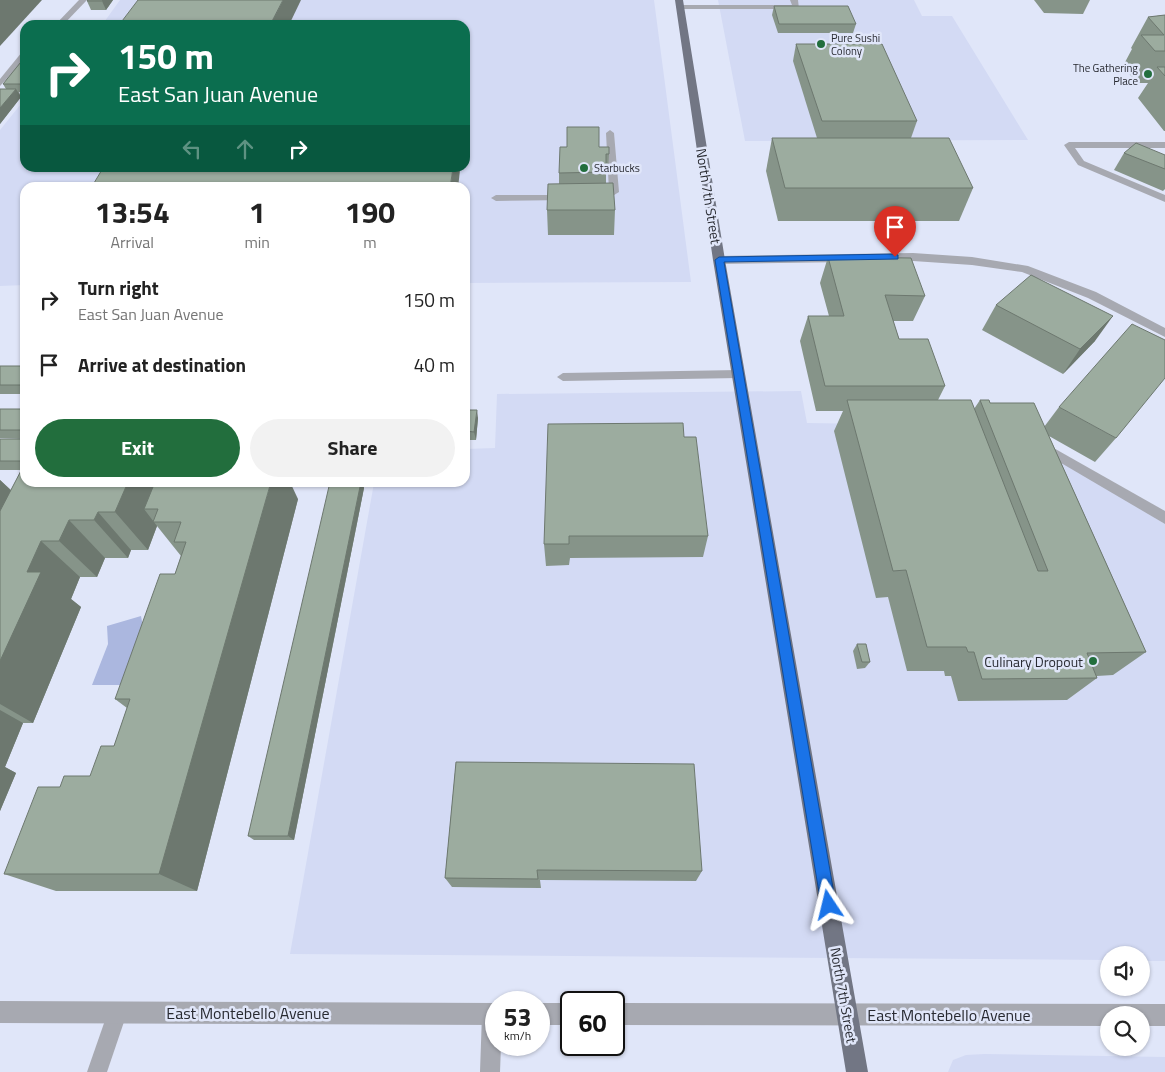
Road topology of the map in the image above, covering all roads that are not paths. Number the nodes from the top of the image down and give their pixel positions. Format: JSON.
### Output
{"nodes":[{"id":1,"x":84,"y":0,"type":"edge"},
{"id":2,"x":794,"y":0,"type":"edge"},
{"id":3,"x":679,"y":3,"type":"edge"},
{"id":4,"x":740,"y":3,"type":"edge"},
{"id":5,"x":63,"y":20,"type":"edge"},
{"id":6,"x":20,"y":60,"type":"edge"},
{"id":7,"x":0,"y":84,"type":"edge"},
{"id":8,"x":610,"y":133,"type":"dead end"},
{"id":9,"x":1165,"y":145,"type":"edge"},
{"id":10,"x":496,"y":198,"type":"dead end"},
{"id":11,"x":571,"y":198,"type":"edge"},
{"id":12,"x":599,"y":198,"type":"edge"},
{"id":13,"x":1165,"y":199,"type":"edge"},
{"id":14,"x":719,"y":260,"type":"junction"},
{"id":15,"x":1165,"y":333,"type":"edge"},
{"id":16,"x":739,"y":374,"type":"junction"},
{"id":17,"x":563,"y":377,"type":"dead end"},
{"id":18,"x":1027,"y":438,"type":"edge"},
{"id":19,"x":1165,"y":518,"type":"edge"},
{"id":20,"x":0,"y":1012,"type":"edge"},
{"id":21,"x":117,"y":1013,"type":"junction"},
{"id":22,"x":485,"y":1014,"type":"edge"},
{"id":23,"x":625,"y":1014,"type":"edge"},
{"id":24,"x":848,"y":1015,"type":"junction"},
{"id":25,"x":1165,"y":1015,"type":"edge"},
{"id":26,"x":491,"y":1056,"type":"edge"},
{"id":27,"x":97,"y":1072,"type":"edge"},
{"id":28,"x":490,"y":1072,"type":"edge"},
{"id":29,"x":857,"y":1072,"type":"edge"}],
"edges":[{"from":1,"to":5,"type":"lane"},
{"from":2,"to":4,"type":"lane"},
{"from":3,"to":4,"type":"lane"},
{"from":3,"to":14,"type":"main road","name":"North 7th Street"},
{"from":6,"to":7,"type":"lane"},
{"from":8,"to":12,"type":"lane"},
{"from":9,"to":13,"type":"lane"},
{"from":10,"to":11,"type":"lane"},
{"from":14,"to":15,"type":"street"},
{"from":14,"to":16,"type":"main road","name":"North 7th Street"},
{"from":16,"to":17,"type":"lane"},
{"from":16,"to":24,"type":"main road","name":"North 7th Street"},
{"from":18,"to":19,"type":"lane"},
{"from":20,"to":21,"type":"street","name":"East Montebello Avenue"},
{"from":21,"to":22,"type":"street","name":"East Montebello Avenue"},
{"from":21,"to":27,"type":"lane"},
{"from":23,"to":24,"type":"street","name":"East Montebello Avenue"},
{"from":24,"to":25,"type":"street","name":"East Montebello Avenue"},
{"from":24,"to":29,"type":"main road","name":"North 7th Street"},
{"from":26,"to":28,"type":"lane"}]}
